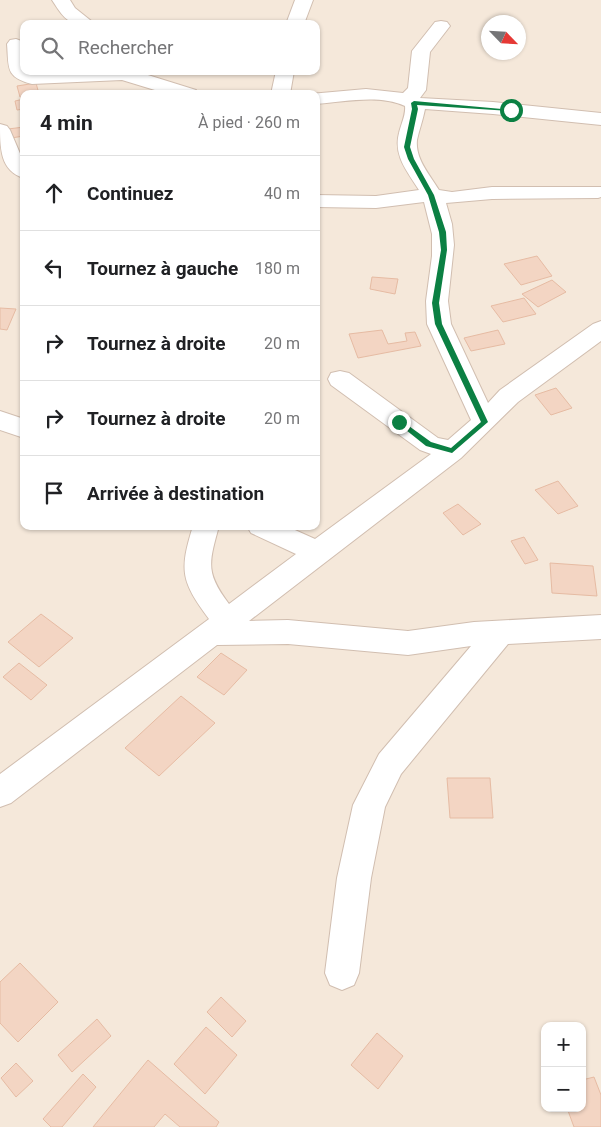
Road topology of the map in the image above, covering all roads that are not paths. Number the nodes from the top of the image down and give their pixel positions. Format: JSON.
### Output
{"nodes":[{"id":1,"x":61,"y":0,"type":"edge"},
{"id":2,"x":304,"y":0,"type":"edge"},
{"id":3,"x":81,"y":20,"type":"edge"},
{"id":4,"x":296,"y":20,"type":"edge"},
{"id":5,"x":441,"y":26,"type":"dead end"},
{"id":6,"x":16,"y":44,"type":"dead end"},
{"id":7,"x":20,"y":72,"type":"edge"},
{"id":8,"x":26,"y":75,"type":"edge"},
{"id":9,"x":87,"y":75,"type":"edge"},
{"id":10,"x":129,"y":75,"type":"edge"},
{"id":11,"x":284,"y":75,"type":"edge"},
{"id":12,"x":176,"y":90,"type":"edge"},
{"id":13,"x":281,"y":90,"type":"edge"},
{"id":14,"x":320,"y":98,"type":"edge"},
{"id":15,"x":410,"y":101,"type":"junction"},
{"id":16,"x":601,"y":119,"type":"edge"},
{"id":17,"x":0,"y":130,"type":"edge"},
{"id":18,"x":20,"y":170,"type":"edge"},
{"id":19,"x":20,"y":174,"type":"edge"},
{"id":20,"x":0,"y":177,"type":"edge"},
{"id":21,"x":598,"y":192,"type":"dead end"},
{"id":22,"x":431,"y":195,"type":"junction"},
{"id":23,"x":320,"y":201,"type":"edge"},
{"id":24,"x":601,"y":329,"type":"edge"},
{"id":25,"x":340,"y":379,"type":"dead end"},
{"id":26,"x":0,"y":420,"type":"edge"},
{"id":27,"x":484,"y":422,"type":"junction"},
{"id":28,"x":20,"y":428,"type":"edge"},
{"id":29,"x":452,"y":451,"type":"junction"},
{"id":30,"x":205,"y":530,"type":"edge"},
{"id":31,"x":269,"y":530,"type":"edge"},
{"id":32,"x":317,"y":552,"type":"junction"},
{"id":33,"x":601,"y":627,"type":"edge"},
{"id":34,"x":220,"y":628,"type":"junction"},
{"id":35,"x":500,"y":633,"type":"junction"},
{"id":36,"x":0,"y":792,"type":"edge"},
{"id":37,"x":342,"y":973,"type":"dead end"}],
"edges":[{"from":1,"to":3,"type":"street"},
{"from":2,"to":4,"type":"street"},
{"from":5,"to":15,"type":"street"},
{"from":6,"to":7,"type":"street"},
{"from":8,"to":9,"type":"street"},
{"from":10,"to":12,"type":"street"},
{"from":11,"to":13,"type":"street"},
{"from":14,"to":15,"type":"street"},
{"from":15,"to":16,"type":"street"},
{"from":15,"to":22,"type":"street"},
{"from":17,"to":18,"type":"street"},
{"from":19,"to":20,"type":"street"},
{"from":21,"to":22,"type":"street"},
{"from":22,"to":23,"type":"street"},
{"from":22,"to":27,"type":"street"},
{"from":24,"to":27,"type":"street"},
{"from":25,"to":29,"type":"street"},
{"from":26,"to":28,"type":"street"},
{"from":27,"to":29,"type":"street"},
{"from":29,"to":32,"type":"street"},
{"from":30,"to":34,"type":"street"},
{"from":31,"to":32,"type":"street"},
{"from":32,"to":34,"type":"street"},
{"from":33,"to":35,"type":"street"},
{"from":34,"to":35,"type":"street"},
{"from":34,"to":36,"type":"street"},
{"from":35,"to":37,"type":"street"}]}
